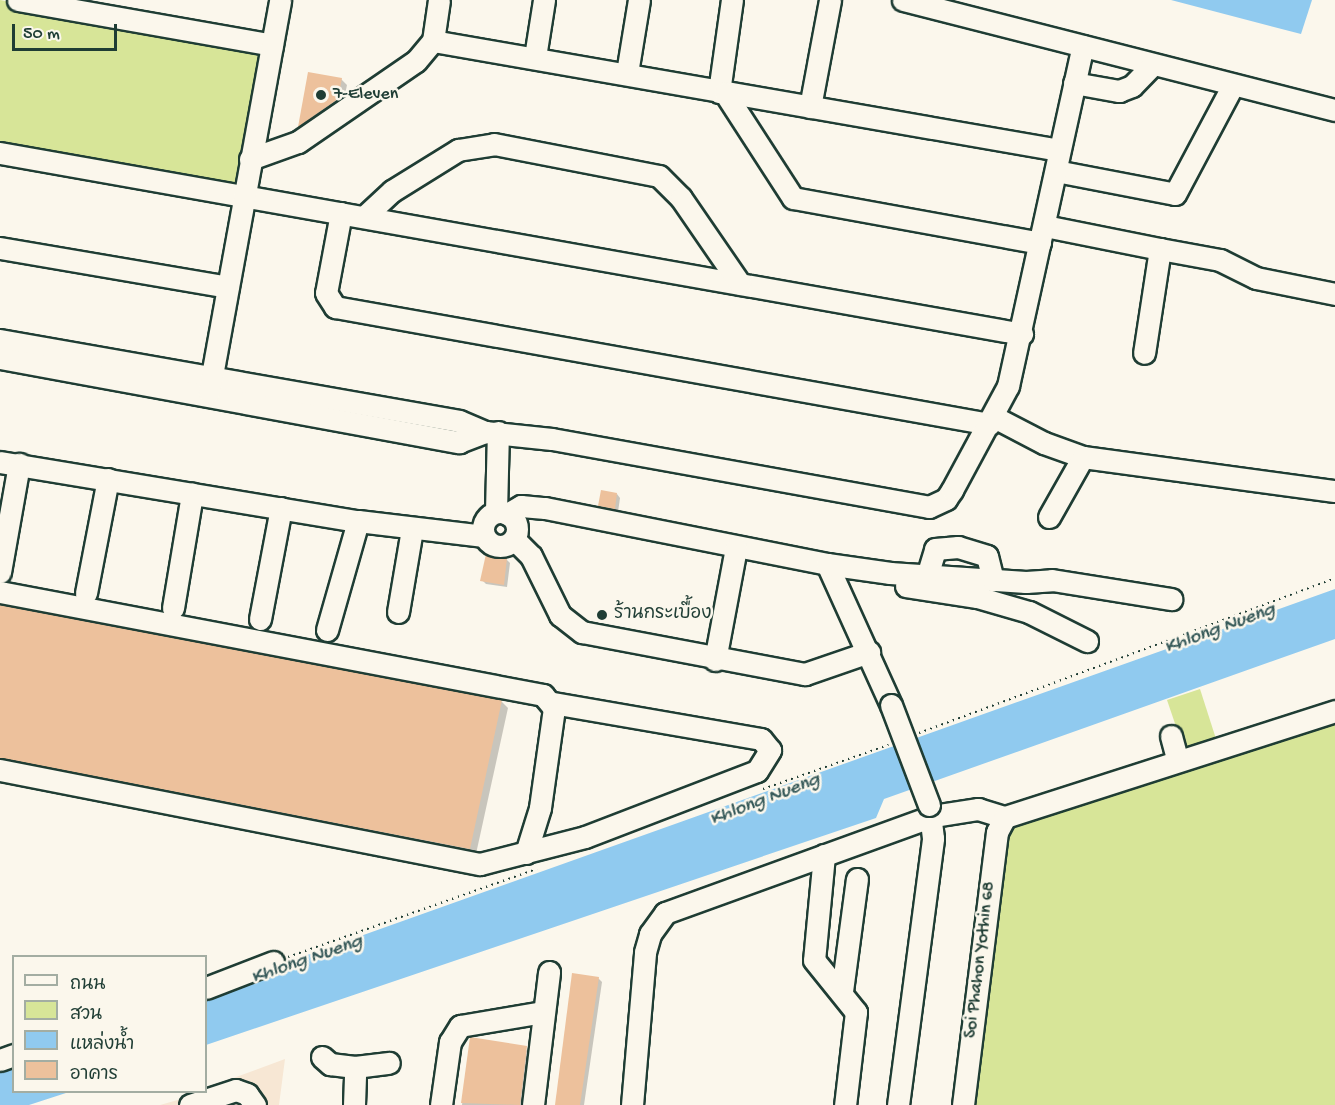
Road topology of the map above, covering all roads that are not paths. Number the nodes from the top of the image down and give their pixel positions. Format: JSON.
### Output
{"nodes":[{"id":1,"x":18,"y":0,"type":"edge"},
{"id":2,"x":279,"y":0,"type":"edge"},
{"id":3,"x":439,"y":0,"type":"edge"},
{"id":4,"x":544,"y":0,"type":"edge"},
{"id":5,"x":639,"y":0,"type":"edge"},
{"id":6,"x":732,"y":0,"type":"edge"},
{"id":7,"x":830,"y":0,"type":"edge"},
{"id":8,"x":903,"y":0,"type":"edge"},
{"id":9,"x":433,"y":41,"type":"junction"},
{"id":10,"x":272,"y":45,"type":"junction"},
{"id":11,"x":1083,"y":46,"type":"junction"},
{"id":12,"x":535,"y":57,"type":"junction"},
{"id":13,"x":1153,"y":64,"type":"junction"},
{"id":14,"x":627,"y":73,"type":"junction"},
{"id":15,"x":1074,"y":83,"type":"junction"},
{"id":16,"x":1233,"y":85,"type":"junction"},
{"id":17,"x":722,"y":92,"type":"junction"},
{"id":18,"x":810,"y":107,"type":"junction"},
{"id":19,"x":1335,"y":110,"type":"edge"},
{"id":20,"x":1059,"y":150,"type":"junction"},
{"id":21,"x":0,"y":153,"type":"edge"},
{"id":22,"x":250,"y":159,"type":"junction"},
{"id":23,"x":1056,"y":171,"type":"junction"},
{"id":24,"x":244,"y":193,"type":"junction"},
{"id":25,"x":341,"y":213,"type":"junction"},
{"id":26,"x":364,"y":216,"type":"junction"},
{"id":27,"x":1043,"y":235,"type":"junction"},
{"id":28,"x":0,"y":248,"type":"edge"},
{"id":29,"x":1160,"y":249,"type":"junction"},
{"id":30,"x":740,"y":284,"type":"junction"},
{"id":31,"x":228,"y":287,"type":"junction"},
{"id":32,"x":1335,"y":294,"type":"edge"},
{"id":33,"x":1022,"y":334,"type":"junction"},
{"id":34,"x":0,"y":340,"type":"edge"},
{"id":35,"x":1144,"y":353,"type":"dead end"},
{"id":36,"x":0,"y":358,"type":"edge"},
{"id":37,"x":210,"y":388,"type":"junction"},
{"id":38,"x":992,"y":420,"type":"junction"},
{"id":39,"x":492,"y":432,"type":"junction"},
{"id":40,"x":1083,"y":457,"type":"junction"},
{"id":41,"x":9,"y":463,"type":"edge"},
{"id":42,"x":108,"y":479,"type":"junction"},
{"id":43,"x":1335,"y":491,"type":"edge"},
{"id":44,"x":192,"y":494,"type":"junction"},
{"id":45,"x":280,"y":508,"type":"junction"},
{"id":46,"x":502,"y":513,"type":"junction"},
{"id":47,"x":1049,"y":517,"type":"dead end"},
{"id":48,"x":358,"y":521,"type":"junction"},
{"id":49,"x":412,"y":529,"type":"junction"},
{"id":50,"x":484,"y":536,"type":"junction"},
{"id":51,"x":514,"y":539,"type":"junction"},
{"id":52,"x":736,"y":548,"type":"junction"},
{"id":53,"x":827,"y":564,"type":"junction"},
{"id":54,"x":0,"y":572,"type":"edge"},
{"id":55,"x":890,"y":573,"type":"junction"},
{"id":56,"x":927,"y":576,"type":"junction"},
{"id":57,"x":993,"y":580,"type":"junction"},
{"id":58,"x":0,"y":592,"type":"edge"},
{"id":59,"x":86,"y":593,"type":"dead end"},
{"id":60,"x":1171,"y":599,"type":"dead end"},
{"id":61,"x":173,"y":608,"type":"dead end"},
{"id":62,"x":398,"y":612,"type":"dead end"},
{"id":63,"x":260,"y":619,"type":"dead end"},
{"id":64,"x":327,"y":630,"type":"dead end"},
{"id":65,"x":1088,"y":641,"type":"dead end"},
{"id":66,"x":869,"y":652,"type":"junction"},
{"id":67,"x":715,"y":660,"type":"junction"},
{"id":68,"x":552,"y":702,"type":"junction"},
{"id":69,"x":1335,"y":711,"type":"edge"},
{"id":70,"x":1170,"y":736,"type":"dead end"},
{"id":71,"x":1177,"y":759,"type":"junction"},
{"id":72,"x":0,"y":770,"type":"edge"},
{"id":73,"x":931,"y":811,"type":"junction"},
{"id":74,"x":1005,"y":817,"type":"junction"},
{"id":75,"x":526,"y":854,"type":"junction"},
{"id":76,"x":824,"y":855,"type":"junction"},
{"id":77,"x":856,"y":879,"type":"dead end"},
{"id":78,"x":273,"y":962,"type":"dead end"},
{"id":79,"x":549,"y":972,"type":"dead end"},
{"id":80,"x":207,"y":988,"type":"edge"},
{"id":81,"x":842,"y":991,"type":"junction"},
{"id":82,"x":544,"y":1012,"type":"junction"},
{"id":83,"x":322,"y":1057,"type":"dead end"},
{"id":84,"x":389,"y":1063,"type":"dead end"},
{"id":85,"x":356,"y":1067,"type":"junction"},
{"id":86,"x":190,"y":1105,"type":"edge"},
{"id":87,"x":255,"y":1105,"type":"edge"},
{"id":88,"x":354,"y":1105,"type":"edge"},
{"id":89,"x":441,"y":1105,"type":"edge"},
{"id":90,"x":533,"y":1105,"type":"edge"},
{"id":91,"x":633,"y":1105,"type":"edge"},
{"id":92,"x":845,"y":1105,"type":"edge"},
{"id":93,"x":898,"y":1105,"type":"edge"},
{"id":94,"x":963,"y":1105,"type":"edge"}],
"edges":[{"from":1,"to":10,"type":"street"},
{"from":2,"to":10,"type":"street"},
{"from":3,"to":9,"type":"street"},
{"from":4,"to":12,"type":"street"},
{"from":5,"to":14,"type":"street"},
{"from":6,"to":17,"type":"street"},
{"from":7,"to":18,"type":"street"},
{"from":8,"to":11,"type":"street"},
{"from":9,"to":12,"type":"street"},
{"from":9,"to":22,"type":"street"},
{"from":10,"to":22,"type":"street"},
{"from":11,"to":13,"type":"street"},
{"from":11,"to":15,"type":"street"},
{"from":12,"to":14,"type":"street"},
{"from":13,"to":15,"type":"street"},
{"from":13,"to":16,"type":"street"},
{"from":14,"to":17,"type":"street"},
{"from":15,"to":20,"type":"street"},
{"from":16,"to":19,"type":"street"},
{"from":16,"to":23,"type":"street"},
{"from":17,"to":18,"type":"street"},
{"from":17,"to":27,"type":"street"},
{"from":18,"to":20,"type":"street"},
{"from":20,"to":23,"type":"street"},
{"from":21,"to":24,"type":"street"},
{"from":22,"to":24,"type":"street"},
{"from":23,"to":27,"type":"street"},
{"from":24,"to":25,"type":"street"},
{"from":24,"to":31,"type":"street"},
{"from":25,"to":26,"type":"street"},
{"from":25,"to":38,"type":"street"},
{"from":26,"to":30,"type":"street"},
{"from":26,"to":30,"type":"street"},
{"from":27,"to":29,"type":"street"},
{"from":27,"to":33,"type":"street"},
{"from":28,"to":31,"type":"street"},
{"from":29,"to":32,"type":"street"},
{"from":29,"to":35,"type":"street"},
{"from":30,"to":33,"type":"street"},
{"from":31,"to":37,"type":"street"},
{"from":33,"to":38,"type":"street"},
{"from":34,"to":37,"type":"street"},
{"from":36,"to":37,"type":"street"},
{"from":37,"to":39,"type":"street"},
{"from":38,"to":39,"type":"street"},
{"from":38,"to":40,"type":"street"},
{"from":39,"to":46,"type":"street"},
{"from":40,"to":43,"type":"street"},
{"from":40,"to":47,"type":"street"},
{"from":41,"to":42,"type":"street"},
{"from":41,"to":54,"type":"street"},
{"from":42,"to":44,"type":"street"},
{"from":42,"to":59,"type":"street"},
{"from":44,"to":45,"type":"street"},
{"from":44,"to":61,"type":"street"},
{"from":45,"to":48,"type":"street"},
{"from":45,"to":63,"type":"street"},
{"from":46,"to":50,"type":"street"},
{"from":46,"to":51,"type":"street"},
{"from":46,"to":52,"type":"street"},
{"from":48,"to":49,"type":"street"},
{"from":48,"to":64,"type":"street"},
{"from":49,"to":50,"type":"street"},
{"from":49,"to":62,"type":"street"},
{"from":50,"to":51,"type":"street"},
{"from":51,"to":67,"type":"street"},
{"from":52,"to":53,"type":"street"},
{"from":52,"to":67,"type":"street"},
{"from":53,"to":55,"type":"street"},
{"from":53,"to":66,"type":"street"},
{"from":55,"to":56,"type":"street"},
{"from":55,"to":65,"type":"street"},
{"from":56,"to":57,"type":"street"},
{"from":56,"to":57,"type":"street"},
{"from":57,"to":60,"type":"street"},
{"from":58,"to":68,"type":"street"},
{"from":66,"to":67,"type":"street"},
{"from":66,"to":73,"type":"street","bridge":true},
{"from":68,"to":75,"type":"street"},
{"from":68,"to":75,"type":"street"},
{"from":69,"to":71,"type":"street"},
{"from":70,"to":71,"type":"street"},
{"from":71,"to":74,"type":"street"},
{"from":72,"to":75,"type":"street"},
{"from":73,"to":74,"type":"street"},
{"from":73,"to":76,"type":"street"},
{"from":73,"to":93,"type":"street"},
{"from":74,"to":94,"type":"street","name":"Soi Phahon Yothin 68"},
{"from":76,"to":81,"type":"street"},
{"from":76,"to":91,"type":"street"},
{"from":77,"to":81,"type":"street"},
{"from":78,"to":80,"type":"street"},
{"from":79,"to":82,"type":"street"},
{"from":81,"to":92,"type":"street"},
{"from":82,"to":89,"type":"street"},
{"from":82,"to":90,"type":"street"},
{"from":83,"to":85,"type":"street"},
{"from":84,"to":85,"type":"street"},
{"from":85,"to":88,"type":"street"},
{"from":86,"to":87,"type":"street"}]}
